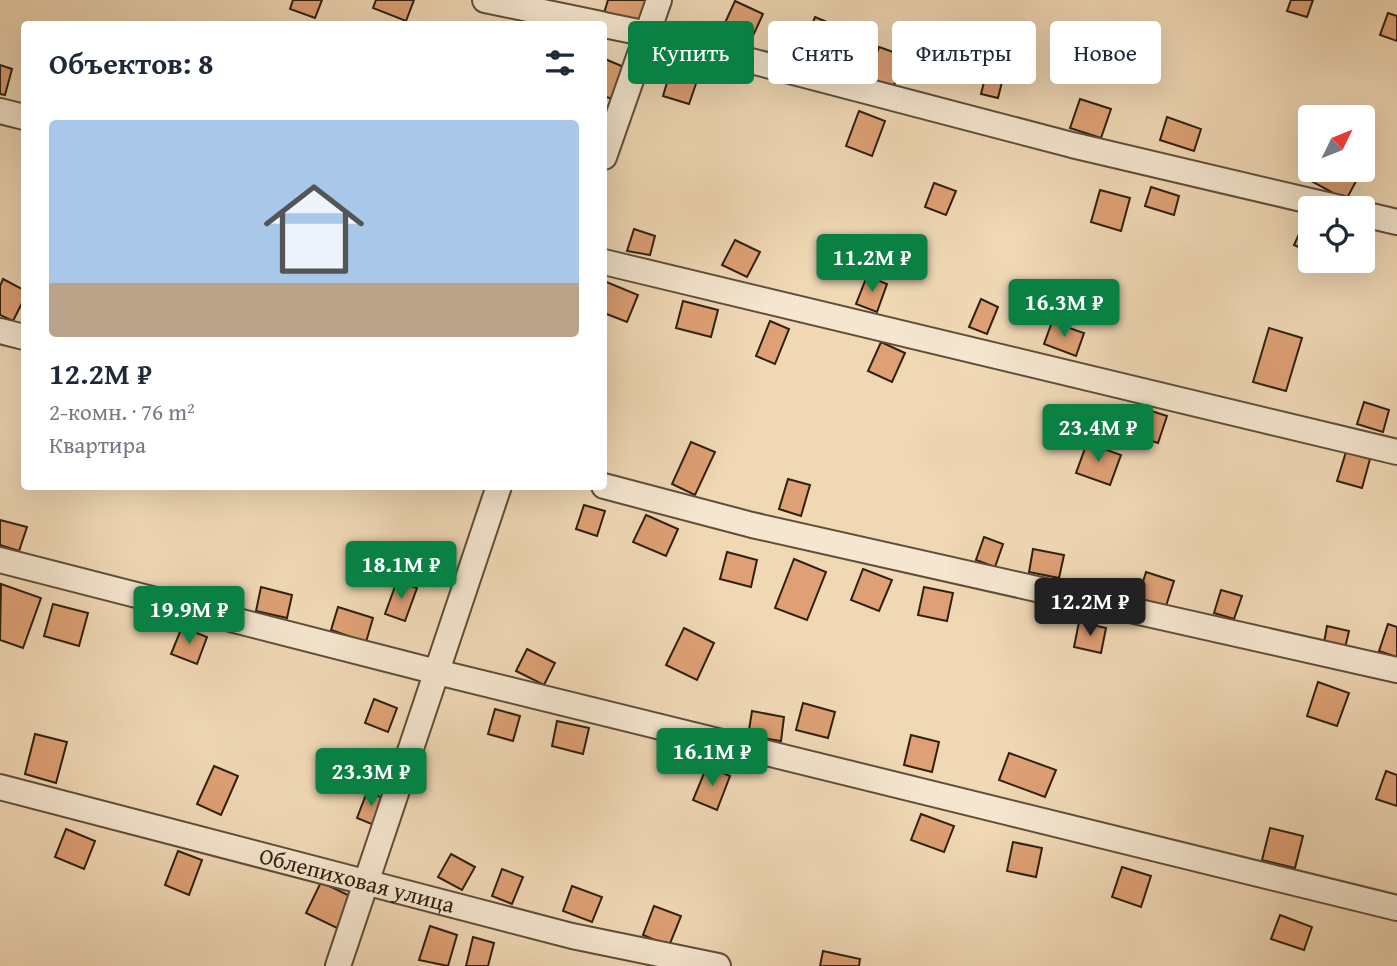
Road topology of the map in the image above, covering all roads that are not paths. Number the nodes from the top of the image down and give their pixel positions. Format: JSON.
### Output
{"nodes":[{"id":1,"x":485,"y":0,"type":"edge"},
{"id":2,"x":659,"y":0,"type":"edge"},
{"id":3,"x":583,"y":21,"type":"edge"},
{"id":4,"x":652,"y":21,"type":"edge"},
{"id":5,"x":607,"y":26,"type":"edge"},
{"id":6,"x":628,"y":30,"type":"edge"},
{"id":7,"x":754,"y":62,"type":"edge"},
{"id":8,"x":630,"y":84,"type":"edge"},
{"id":9,"x":0,"y":111,"type":"edge"},
{"id":10,"x":21,"y":116,"type":"edge"},
{"id":11,"x":607,"y":149,"type":"edge"},
{"id":12,"x":1298,"y":198,"type":"edge"},
{"id":13,"x":1375,"y":217,"type":"edge"},
{"id":14,"x":1397,"y":222,"type":"edge"},
{"id":15,"x":607,"y":263,"type":"edge"},
{"id":16,"x":0,"y":331,"type":"edge"},
{"id":17,"x":21,"y":336,"type":"edge"},
{"id":18,"x":1397,"y":452,"type":"edge"},
{"id":19,"x":607,"y":487,"type":"edge"},
{"id":20,"x":498,"y":490,"type":"edge"},
{"id":21,"x":0,"y":561,"type":"edge"},
{"id":22,"x":1397,"y":670,"type":"edge"},
{"id":23,"x":437,"y":672,"type":"junction"},
{"id":24,"x":0,"y":787,"type":"edge"},
{"id":25,"x":367,"y":882,"type":"junction"},
{"id":26,"x":1397,"y":908,"type":"edge"},
{"id":27,"x":338,"y":966,"type":"edge"},
{"id":28,"x":718,"y":966,"type":"edge"}],
"edges":[{"from":1,"to":3,"type":"street"},
{"from":2,"to":4,"type":"street"},
{"from":5,"to":6,"type":"street"},
{"from":7,"to":12,"type":"street"},
{"from":8,"to":11,"type":"street"},
{"from":9,"to":10,"type":"street"},
{"from":13,"to":14,"type":"street"},
{"from":15,"to":18,"type":"street"},
{"from":16,"to":17,"type":"street"},
{"from":19,"to":22,"type":"street"},
{"from":20,"to":23,"type":"street"},
{"from":21,"to":23,"type":"street"},
{"from":23,"to":25,"type":"street"},
{"from":23,"to":26,"type":"street"},
{"from":24,"to":25,"type":"street","name":"Облепиховая улица"},
{"from":25,"to":27,"type":"street"},
{"from":25,"to":28,"type":"street","name":"Облепиховая улица"}]}
